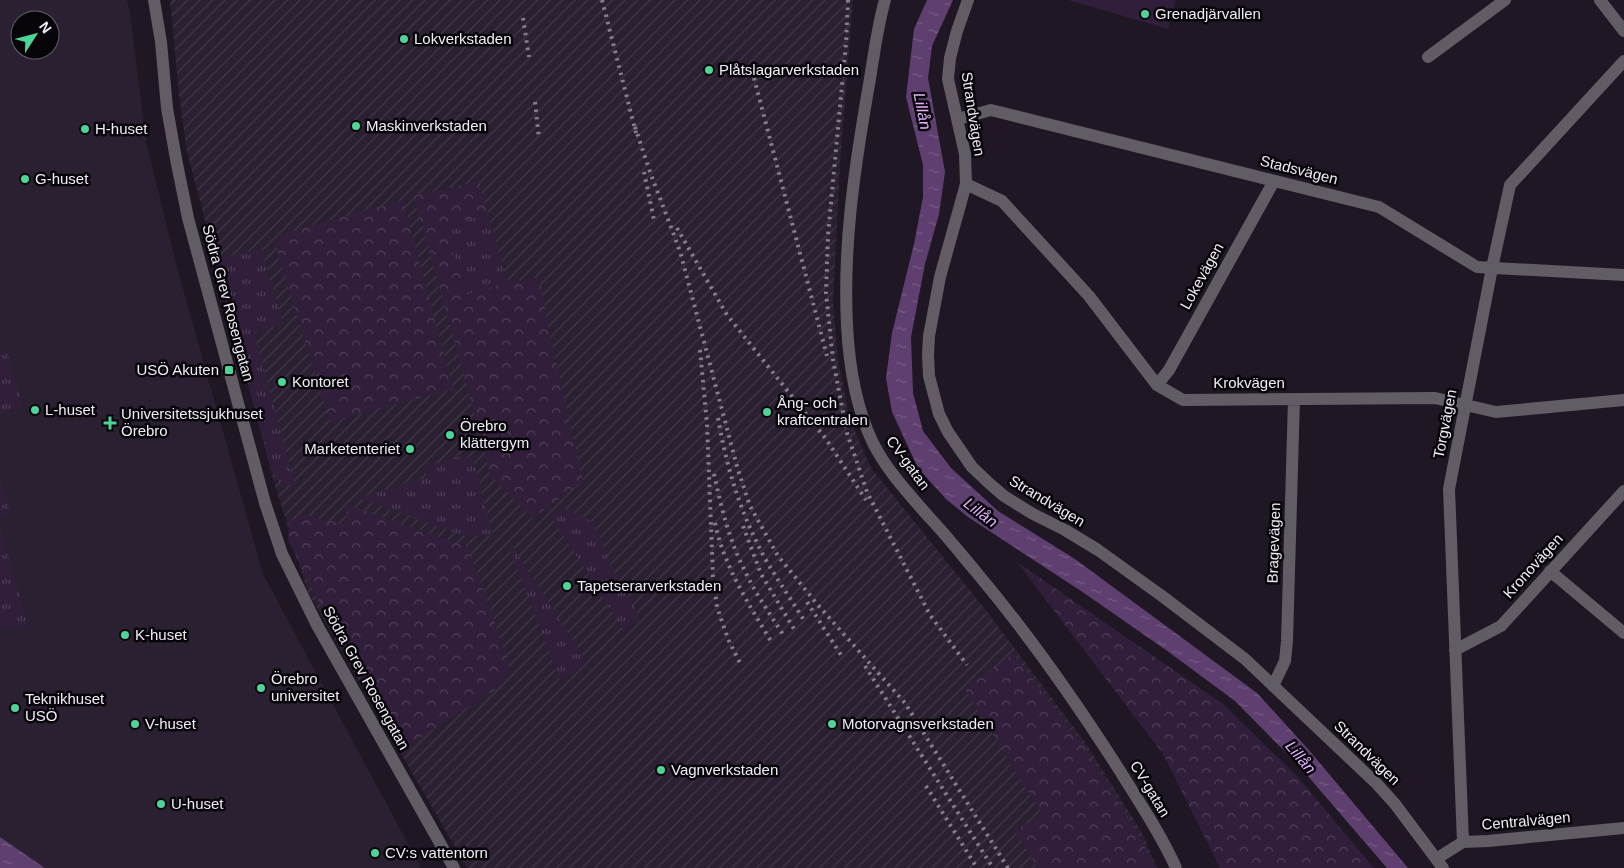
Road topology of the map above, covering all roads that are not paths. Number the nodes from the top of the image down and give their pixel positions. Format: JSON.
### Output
{"nodes":[{"id":1,"x":154,"y":0,"type":"edge"},
{"id":2,"x":884,"y":0,"type":"edge"},
{"id":3,"x":968,"y":0,"type":"edge"},
{"id":4,"x":1505,"y":0,"type":"edge"},
{"id":5,"x":1600,"y":0,"type":"edge"},
{"id":6,"x":1624,"y":31,"type":"edge"},
{"id":7,"x":1428,"y":57,"type":"dead end"},
{"id":8,"x":1624,"y":61,"type":"edge"},
{"id":9,"x":958,"y":119,"type":"junction"},
{"id":10,"x":1274,"y":181,"type":"junction"},
{"id":11,"x":966,"y":184,"type":"junction"},
{"id":12,"x":1492,"y":268,"type":"junction"},
{"id":13,"x":1624,"y":275,"type":"edge"},
{"id":14,"x":1157,"y":385,"type":"junction"},
{"id":15,"x":1294,"y":399,"type":"junction"},
{"id":16,"x":1624,"y":400,"type":"edge"},
{"id":17,"x":1466,"y":405,"type":"junction"},
{"id":18,"x":1624,"y":491,"type":"edge"},
{"id":19,"x":1550,"y":571,"type":"junction"},
{"id":20,"x":1624,"y":633,"type":"edge"},
{"id":21,"x":1455,"y":650,"type":"junction"},
{"id":22,"x":1273,"y":686,"type":"junction"},
{"id":23,"x":1624,"y":828,"type":"edge"},
{"id":24,"x":1463,"y":842,"type":"junction"},
{"id":25,"x":1439,"y":864,"type":"edge"},
{"id":26,"x":454,"y":868,"type":"edge"},
{"id":27,"x":1176,"y":868,"type":"edge"}],
"edges":[{"from":1,"to":26,"type":"street","name":"Södra Grev Rosengatan"},
{"from":2,"to":27,"type":"street","name":"CV-gatan"},
{"from":3,"to":9,"type":"street","name":"Strandvägen"},
{"from":4,"to":7,"type":"street"},
{"from":5,"to":6,"type":"street"},
{"from":8,"to":12,"type":"street","name":"Torgvägen"},
{"from":9,"to":10,"type":"street","name":"Stadsvägen"},
{"from":9,"to":11,"type":"street","name":"Strandvägen"},
{"from":10,"to":12,"type":"street","name":"Stadsvägen"},
{"from":10,"to":14,"type":"street","name":"Lokevägen"},
{"from":11,"to":14,"type":"street","name":"Krokvägen"},
{"from":11,"to":22,"type":"street","name":"Strandvägen"},
{"from":12,"to":13,"type":"street","name":"Stadsvägen"},
{"from":12,"to":17,"type":"street","name":"Torgvägen"},
{"from":14,"to":15,"type":"street","name":"Krokvägen"},
{"from":15,"to":17,"type":"street","name":"Krokvägen"},
{"from":15,"to":22,"type":"street","name":"Bragevägen"},
{"from":16,"to":17,"type":"street","name":"Krokvägen"},
{"from":17,"to":21,"type":"street","name":"Torgvägen"},
{"from":18,"to":19,"type":"street","name":"Kronovägen"},
{"from":19,"to":20,"type":"street"},
{"from":19,"to":21,"type":"street","name":"Kronovägen"},
{"from":21,"to":24,"type":"street","name":"Torgvägen"},
{"from":22,"to":25,"type":"street","name":"Strandvägen"},
{"from":23,"to":24,"type":"street","name":"Centralvägen"},
{"from":24,"to":25,"type":"street","name":"Centralvägen"}]}
